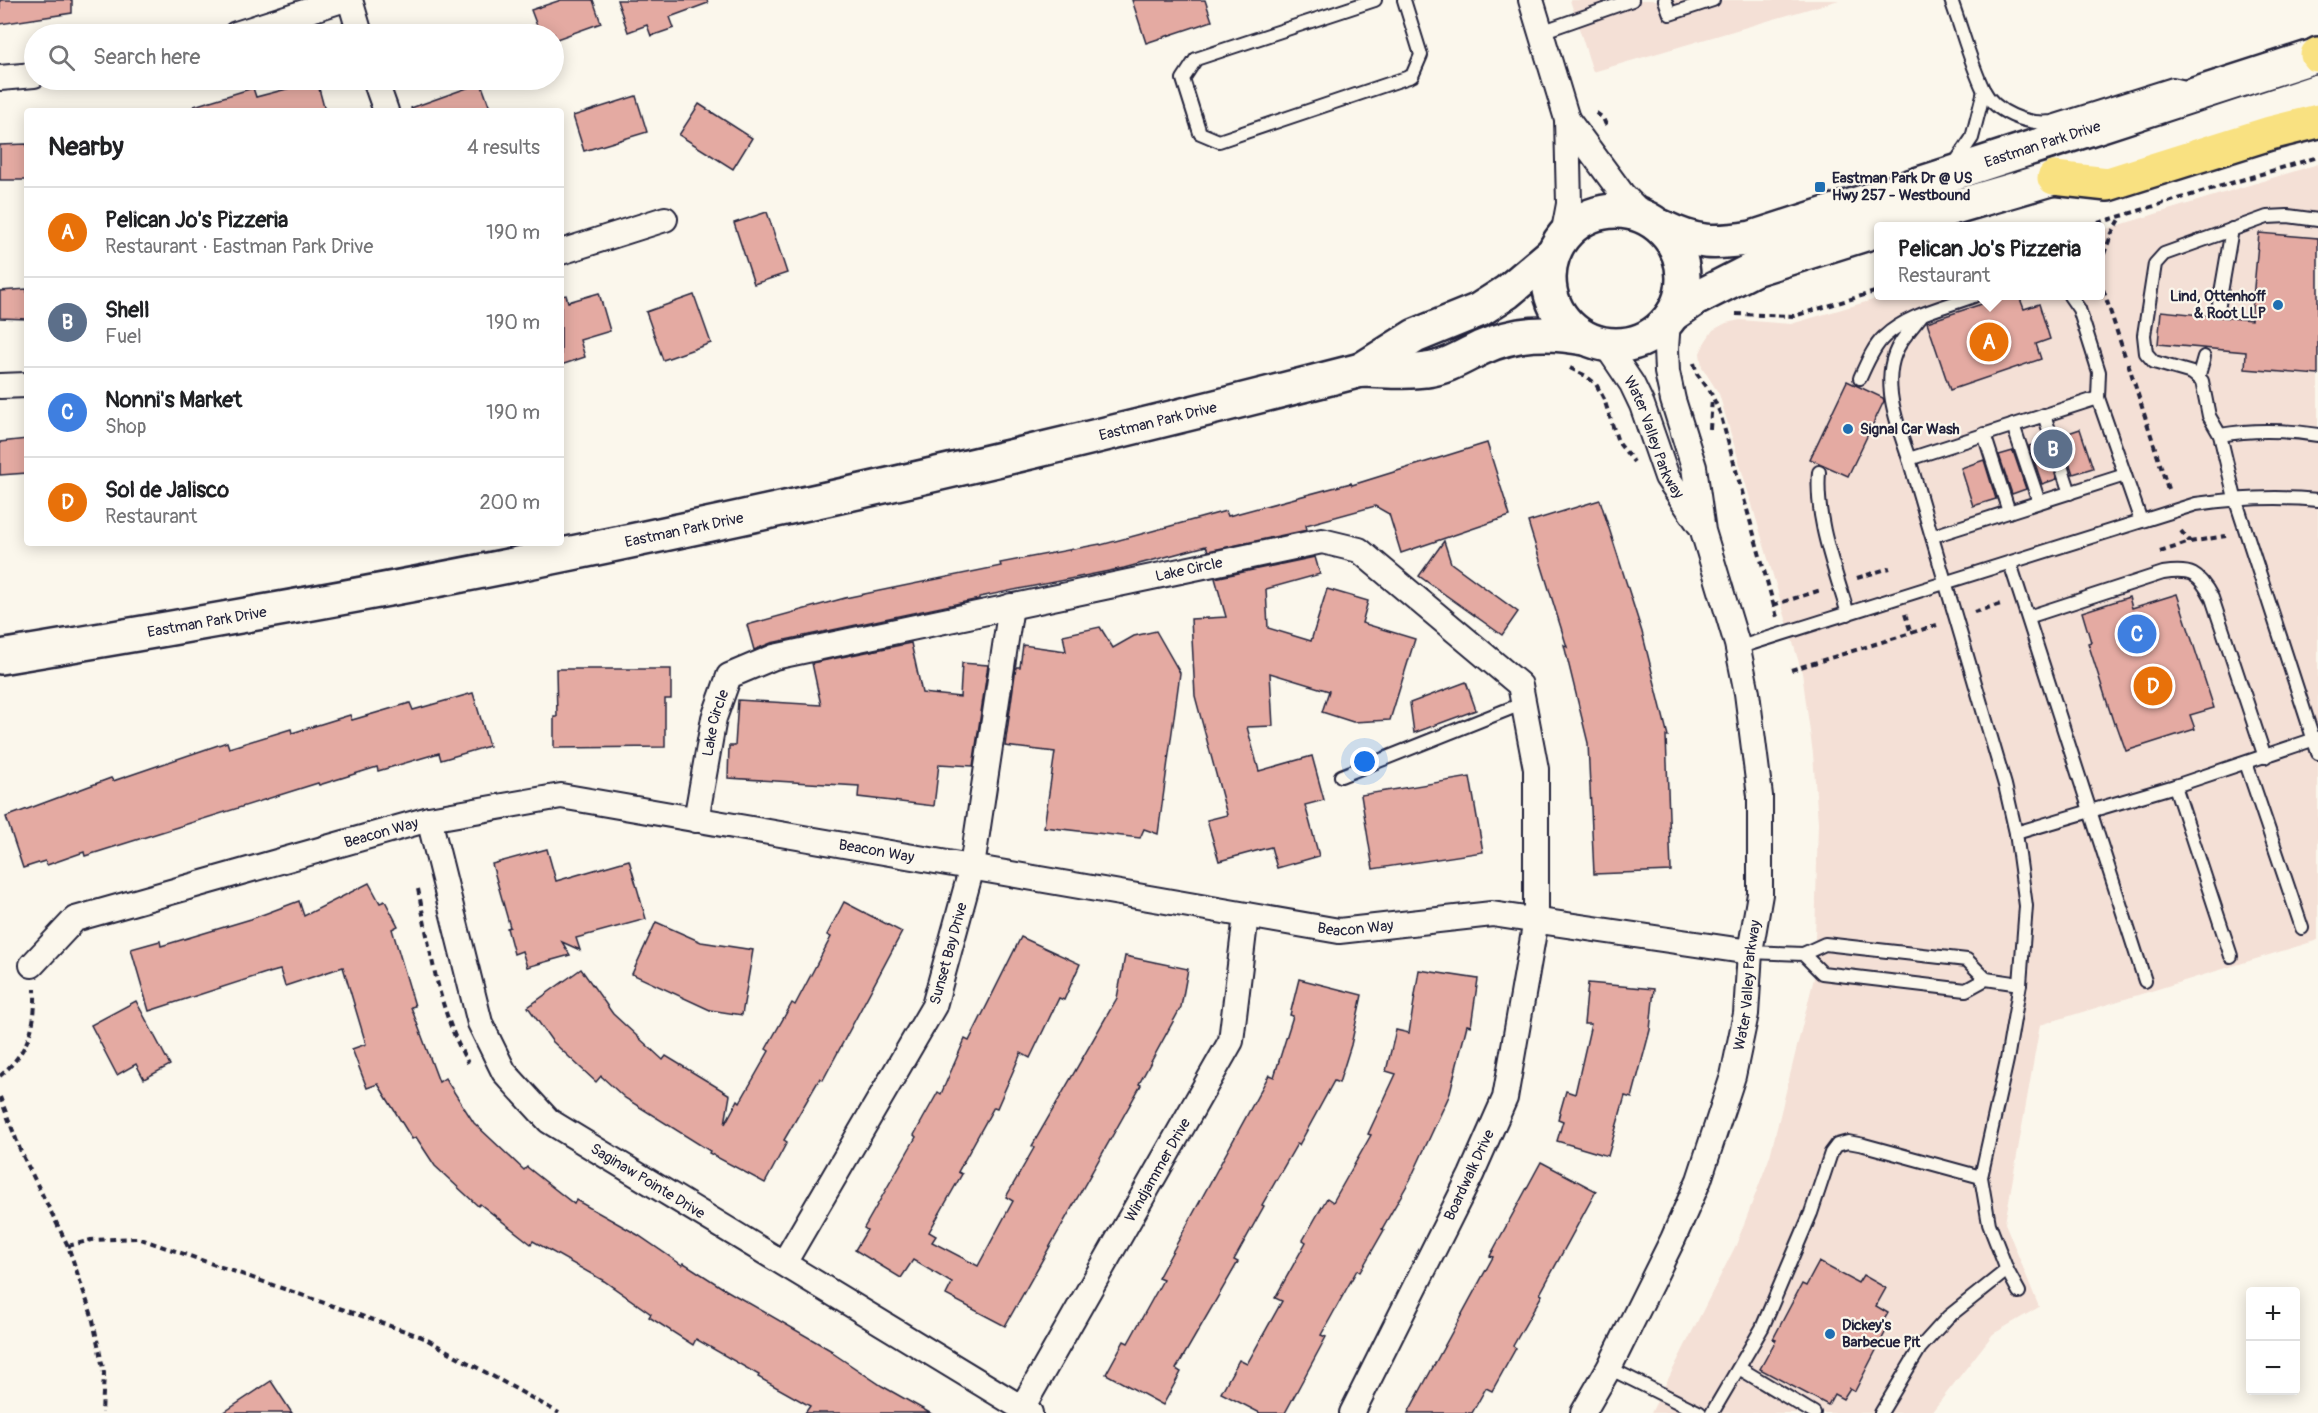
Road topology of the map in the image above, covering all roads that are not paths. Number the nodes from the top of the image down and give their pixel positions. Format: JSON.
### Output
{"nodes":[{"id":1,"x":342,"y":0,"type":"edge"},
{"id":2,"x":350,"y":0,"type":"edge"},
{"id":3,"x":1375,"y":0,"type":"edge"},
{"id":4,"x":1404,"y":0,"type":"edge"},
{"id":5,"x":1531,"y":0,"type":"edge"},
{"id":6,"x":1632,"y":0,"type":"edge"},
{"id":7,"x":1665,"y":0,"type":"edge"},
{"id":8,"x":1713,"y":0,"type":"edge"},
{"id":9,"x":1951,"y":0,"type":"edge"},
{"id":10,"x":267,"y":24,"type":"edge"},
{"id":11,"x":357,"y":24,"type":"edge"},
{"id":12,"x":1541,"y":32,"type":"junction"},
{"id":13,"x":2318,"y":54,"type":"edge"},
{"id":14,"x":24,"y":76,"type":"edge"},
{"id":15,"x":0,"y":78,"type":"edge"},
{"id":16,"x":379,"y":90,"type":"edge"},
{"id":17,"x":1984,"y":91,"type":"junction"},
{"id":18,"x":2200,"y":91,"type":"junction"},
{"id":19,"x":2318,"y":91,"type":"edge"},
{"id":20,"x":385,"y":108,"type":"edge"},
{"id":21,"x":1567,"y":118,"type":"junction"},
{"id":22,"x":2318,"y":121,"type":"edge"},
{"id":23,"x":1949,"y":173,"type":"junction"},
{"id":24,"x":2054,"y":177,"type":"junction"},
{"id":25,"x":664,"y":219,"type":"dead end"},
{"id":26,"x":2318,"y":220,"type":"edge"},
{"id":27,"x":1652,"y":221,"type":"junction"},
{"id":28,"x":1903,"y":222,"type":"edge"},
{"id":29,"x":2232,"y":229,"type":"junction"},
{"id":30,"x":1874,"y":231,"type":"edge"},
{"id":31,"x":1558,"y":245,"type":"junction"},
{"id":32,"x":564,"y":251,"type":"edge"},
{"id":33,"x":1963,"y":300,"type":"edge"},
{"id":34,"x":2073,"y":300,"type":"edge"},
{"id":35,"x":2218,"y":310,"type":"dead end"},
{"id":36,"x":1921,"y":316,"type":"junction"},
{"id":37,"x":1670,"y":318,"type":"junction"},
{"id":38,"x":1595,"y":341,"type":"junction"},
{"id":39,"x":2204,"y":357,"type":"dead end"},
{"id":40,"x":1361,"y":370,"type":"junction"},
{"id":41,"x":1860,"y":378,"type":"dead end"},
{"id":42,"x":2198,"y":378,"type":"junction"},
{"id":43,"x":24,"y":385,"type":"edge"},
{"id":44,"x":0,"y":386,"type":"edge"},
{"id":45,"x":2098,"y":398,"type":"junction"},
{"id":46,"x":2044,"y":415,"type":"junction"},
{"id":47,"x":2013,"y":425,"type":"junction"},
{"id":48,"x":1984,"y":434,"type":"junction"},
{"id":49,"x":2220,"y":435,"type":"junction"},
{"id":50,"x":2318,"y":435,"type":"edge"},
{"id":51,"x":1909,"y":459,"type":"junction"},
{"id":52,"x":1819,"y":472,"type":"dead end"},
{"id":53,"x":2125,"y":475,"type":"junction"},
{"id":54,"x":2070,"y":493,"type":"junction"},
{"id":55,"x":2235,"y":498,"type":"junction"},
{"id":56,"x":2318,"y":500,"type":"edge"},
{"id":57,"x":2039,"y":502,"type":"junction"},
{"id":58,"x":2009,"y":512,"type":"junction"},
{"id":59,"x":2141,"y":521,"type":"junction"},
{"id":60,"x":1703,"y":531,"type":"junction"},
{"id":61,"x":1933,"y":536,"type":"junction"},
{"id":62,"x":2010,"y":562,"type":"junction"},
{"id":63,"x":1945,"y":583,"type":"junction"},
{"id":64,"x":1011,"y":606,"type":"junction"},
{"id":65,"x":1848,"y":614,"type":"junction"},
{"id":66,"x":2028,"y":617,"type":"junction"},
{"id":67,"x":1737,"y":648,"type":"junction"},
{"id":68,"x":0,"y":657,"type":"edge"},
{"id":69,"x":1524,"y":703,"type":"junction"},
{"id":70,"x":2316,"y":739,"type":"edge"},
{"id":71,"x":2318,"y":753,"type":"edge"},
{"id":72,"x":2265,"y":757,"type":"junction"},
{"id":73,"x":2246,"y":763,"type":"junction"},
{"id":74,"x":1341,"y":776,"type":"dead end"},
{"id":75,"x":2175,"y":786,"type":"junction"},
{"id":76,"x":2090,"y":812,"type":"junction"},
{"id":77,"x":429,"y":819,"type":"junction"},
{"id":78,"x":696,"y":819,"type":"junction"},
{"id":79,"x":2016,"y":833,"type":"junction"},
{"id":80,"x":972,"y":867,"type":"junction"},
{"id":81,"x":1246,"y":915,"type":"junction"},
{"id":82,"x":1536,"y":920,"type":"junction"},
{"id":83,"x":2302,"y":928,"type":"dead end"},
{"id":84,"x":1750,"y":952,"type":"junction"},
{"id":85,"x":1803,"y":954,"type":"junction"},
{"id":86,"x":2231,"y":956,"type":"dead end"},
{"id":87,"x":32,"y":965,"type":"road end"},
{"id":88,"x":1986,"y":979,"type":"junction"},
{"id":89,"x":2145,"y":981,"type":"dead end"},
{"id":90,"x":2020,"y":984,"type":"junction"},
{"id":91,"x":1981,"y":1177,"type":"junction"},
{"id":92,"x":784,"y":1263,"type":"junction"},
{"id":93,"x":2007,"y":1270,"type":"junction"},
{"id":94,"x":2019,"y":1292,"type":"dead end"},
{"id":95,"x":1609,"y":1368,"type":"junction"},
{"id":96,"x":1739,"y":1368,"type":"junction"},
{"id":97,"x":1026,"y":1411,"type":"edge"},
{"id":98,"x":1352,"y":1413,"type":"edge"},
{"id":99,"x":1583,"y":1413,"type":"edge"},
{"id":100,"x":1700,"y":1413,"type":"edge"},
{"id":101,"x":1712,"y":1413,"type":"edge"},
{"id":102,"x":1814,"y":1413,"type":"edge"},
{"id":103,"x":1881,"y":1413,"type":"edge"}],
"edges":[{"from":1,"to":10,"type":"street"},
{"from":2,"to":11,"type":"street"},
{"from":3,"to":4,"type":"lane"},
{"from":5,"to":12,"type":"street"},
{"from":6,"to":12,"type":"lane"},
{"from":7,"to":8,"type":"lane"},
{"from":9,"to":17,"type":"lane"},
{"from":12,"to":21,"type":"street"},
{"from":13,"to":18,"type":"street","name":"Eastman Park Drive"},
{"from":14,"to":15,"type":"street"},
{"from":16,"to":20,"type":"street"},
{"from":17,"to":18,"type":"lane"},
{"from":17,"to":23,"type":"lane"},
{"from":18,"to":23,"type":"street","name":"Eastman Park Drive"},
{"from":19,"to":24,"type":"street"},
{"from":21,"to":27,"type":"street"},
{"from":21,"to":31,"type":"street"},
{"from":22,"to":24,"type":"main road"},
{"from":23,"to":27,"type":"street","name":"Eastman Park Drive"},
{"from":24,"to":28,"type":"street"},
{"from":25,"to":32,"type":"street"},
{"from":26,"to":29,"type":"lane"},
{"from":27,"to":31,"type":"street"},
{"from":27,"to":37,"type":"street"},
{"from":29,"to":35,"type":"lane"},
{"from":29,"to":42,"type":"lane"},
{"from":30,"to":37,"type":"street"},
{"from":31,"to":38,"type":"street"},
{"from":31,"to":40,"type":"street","name":"Eastman Park Drive"},
{"from":33,"to":36,"type":"lane"},
{"from":34,"to":45,"type":"lane"},
{"from":36,"to":41,"type":"lane"},
{"from":36,"to":51,"type":"lane"},
{"from":37,"to":38,"type":"street"},
{"from":37,"to":60,"type":"street","name":"Water Valley Parkway"},
{"from":38,"to":40,"type":"street","name":"Eastman Park Drive"},
{"from":38,"to":60,"type":"street","name":"Water Valley Parkway"},
{"from":39,"to":42,"type":"lane"},
{"from":40,"to":68,"type":"street","name":"Eastman Park Drive"},
{"from":42,"to":49,"type":"lane"},
{"from":43,"to":44,"type":"street"},
{"from":45,"to":46,"type":"lane"},
{"from":45,"to":53,"type":"lane"},
{"from":46,"to":47,"type":"lane"},
{"from":46,"to":54,"type":"lane"},
{"from":47,"to":48,"type":"lane"},
{"from":47,"to":57,"type":"lane"},
{"from":48,"to":51,"type":"lane"},
{"from":48,"to":58,"type":"lane"},
{"from":49,"to":50,"type":"lane"},
{"from":49,"to":55,"type":"lane"},
{"from":51,"to":61,"type":"lane"},
{"from":52,"to":65,"type":"lane"},
{"from":53,"to":54,"type":"lane"},
{"from":53,"to":59,"type":"lane"},
{"from":54,"to":57,"type":"lane"},
{"from":55,"to":56,"type":"lane"},
{"from":55,"to":59,"type":"lane"},
{"from":55,"to":70,"type":"lane"},
{"from":57,"to":58,"type":"lane"},
{"from":58,"to":61,"type":"lane"},
{"from":59,"to":62,"type":"lane"},
{"from":60,"to":67,"type":"street","name":"Water Valley Parkway"},
{"from":61,"to":63,"type":"lane"},
{"from":62,"to":63,"type":"lane"},
{"from":62,"to":66,"type":"lane"},
{"from":63,"to":65,"type":"lane"},
{"from":63,"to":79,"type":"lane"},
{"from":64,"to":69,"type":"street","name":"Lake Circle"},
{"from":64,"to":78,"type":"street","name":"Lake Circle"},
{"from":64,"to":80,"type":"street","name":"Sunset Bay Drive"},
{"from":65,"to":67,"type":"lane"},
{"from":66,"to":72,"type":"lane"},
{"from":66,"to":76,"type":"lane"},
{"from":67,"to":84,"type":"street","name":"Water Valley Parkway"},
{"from":69,"to":74,"type":"lane"},
{"from":69,"to":82,"type":"street","name":"Lake Circle"},
{"from":70,"to":71,"type":"lane"},
{"from":70,"to":72,"type":"lane"},
{"from":72,"to":73,"type":"lane"},
{"from":73,"to":75,"type":"lane"},
{"from":73,"to":83,"type":"lane"},
{"from":75,"to":76,"type":"lane"},
{"from":75,"to":86,"type":"lane"},
{"from":76,"to":79,"type":"lane"},
{"from":76,"to":89,"type":"lane"},
{"from":77,"to":78,"type":"street","name":"Beacon Way"},
{"from":77,"to":87,"type":"street","name":"Beacon Way"},
{"from":77,"to":92,"type":"street","name":"Saginaw Pointe Drive"},
{"from":78,"to":80,"type":"street","name":"Beacon Way"},
{"from":79,"to":90,"type":"lane"},
{"from":80,"to":81,"type":"street","name":"Beacon Way"},
{"from":80,"to":92,"type":"street","name":"Sunset Bay Drive"},
{"from":81,"to":82,"type":"street","name":"Beacon Way"},
{"from":81,"to":97,"type":"street","name":"Windjammer Drive"},
{"from":82,"to":84,"type":"street","name":"Beacon Way"},
{"from":82,"to":98,"type":"street","name":"Boardwalk Drive"},
{"from":84,"to":85,"type":"lane"},
{"from":84,"to":95,"type":"street","name":"Water Valley Parkway"},
{"from":85,"to":88,"type":"lane"},
{"from":85,"to":88,"type":"lane"},
{"from":88,"to":90,"type":"lane"},
{"from":90,"to":91,"type":"lane"},
{"from":91,"to":93,"type":"lane"},
{"from":91,"to":96,"type":"lane"},
{"from":92,"to":97,"type":"street","name":"Saginaw Pointe Drive"},
{"from":93,"to":94,"type":"lane"},
{"from":93,"to":103,"type":"lane"},
{"from":95,"to":99,"type":"street","name":"Water Valley Parkway"},
{"from":95,"to":100,"type":"lane"},
{"from":96,"to":101,"type":"lane"},
{"from":96,"to":102,"type":"lane"}]}
